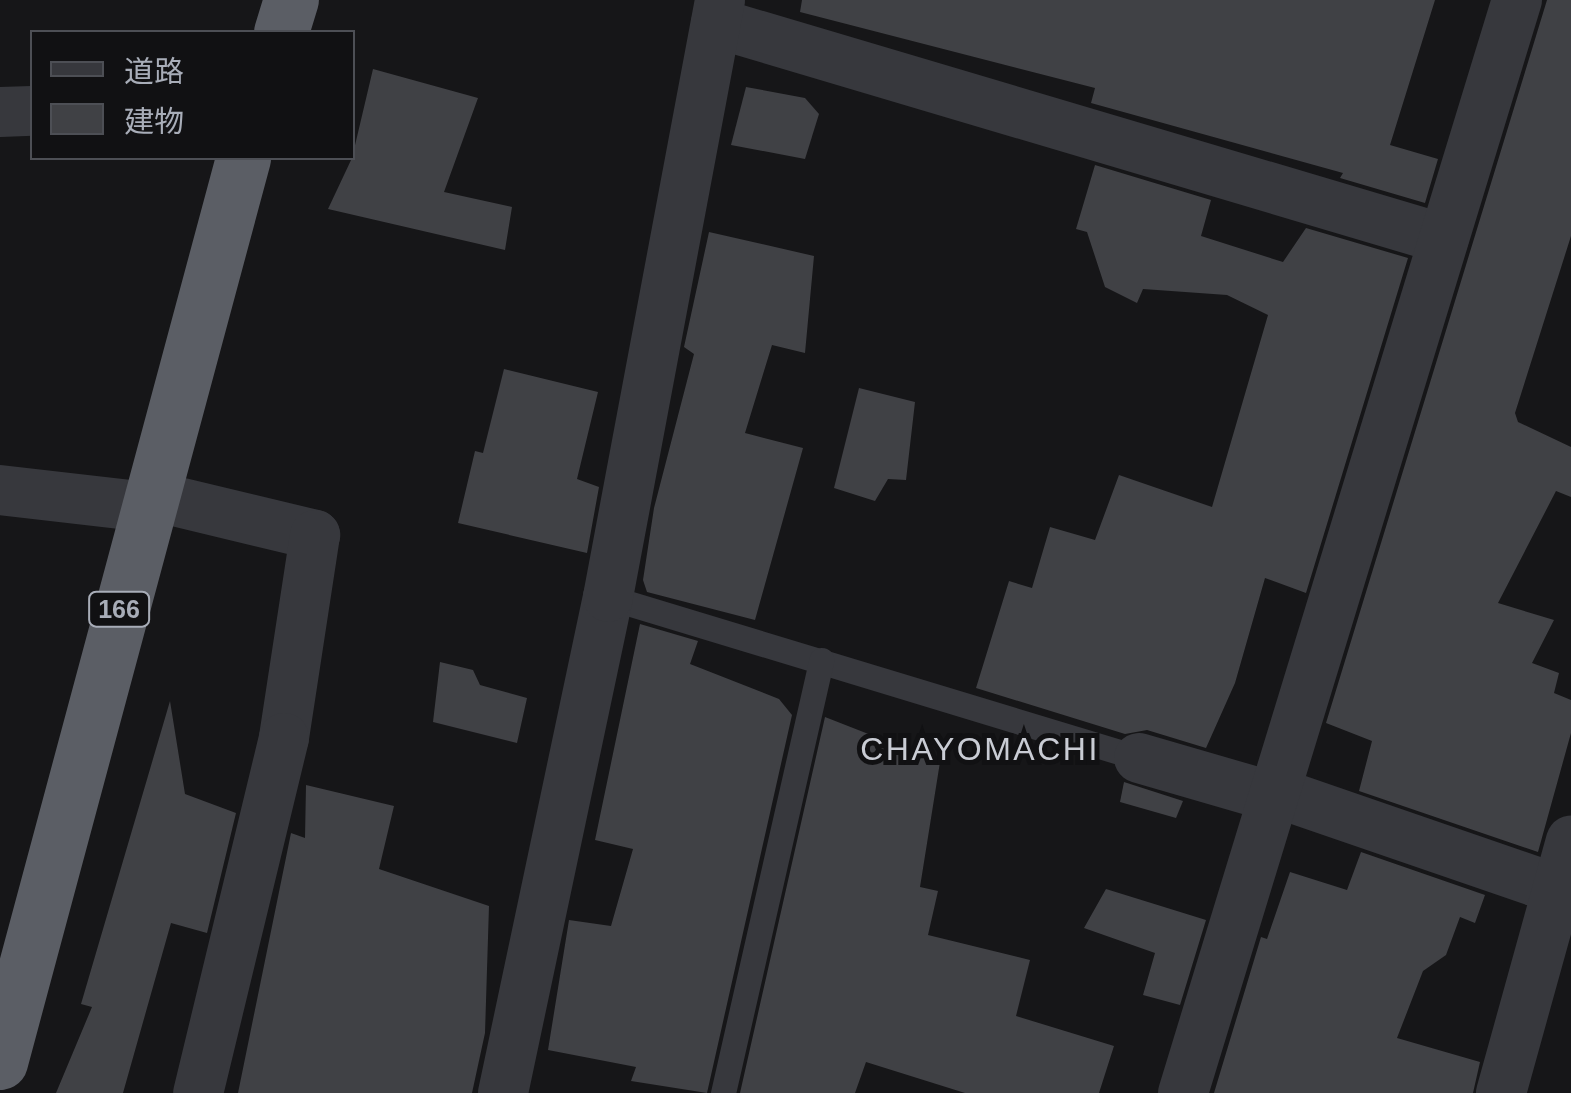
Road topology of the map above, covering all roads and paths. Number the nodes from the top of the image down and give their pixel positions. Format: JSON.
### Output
{"nodes":[{"id":1,"x":291,"y":0,"type":"edge"},
{"id":2,"x":1517,"y":0,"type":"edge"},
{"id":3,"x":718,"y":12,"type":"edge"},
{"id":4,"x":282,"y":30,"type":"edge"},
{"id":5,"x":30,"y":110,"type":"edge"},
{"id":6,"x":0,"y":112,"type":"edge"},
{"id":7,"x":242,"y":160,"type":"edge"},
{"id":8,"x":1444,"y":239,"type":"junction"},
{"id":9,"x":0,"y":490,"type":"edge"},
{"id":10,"x":147,"y":501,"type":"junction"},
{"id":11,"x":608,"y":597,"type":"junction"},
{"id":12,"x":821,"y":660,"type":"junction"},
{"id":13,"x":1139,"y":758,"type":"joint"},
{"id":14,"x":1274,"y":794,"type":"junction"},
{"id":15,"x":1571,"y":841,"type":"edge"},
{"id":16,"x":1565,"y":892,"type":"edge"},
{"id":17,"x":0,"y":1062,"type":"edge"},
{"id":18,"x":198,"y":1093,"type":"edge"},
{"id":19,"x":503,"y":1093,"type":"edge"},
{"id":20,"x":722,"y":1093,"type":"edge"},
{"id":21,"x":1183,"y":1093,"type":"edge"},
{"id":22,"x":1501,"y":1093,"type":"edge"}],
"edges":[{"from":1,"to":4,"type":"highway"},
{"from":2,"to":8,"type":"street"},
{"from":3,"to":8,"type":"street"},
{"from":3,"to":11,"type":"street"},
{"from":5,"to":6,"type":"street"},
{"from":7,"to":10,"type":"highway","number":"166"},
{"from":8,"to":14,"type":"street"},
{"from":9,"to":10,"type":"street"},
{"from":10,"to":17,"type":"highway","number":"166"},
{"from":10,"to":18,"type":"street"},
{"from":11,"to":12,"type":"lane"},
{"from":11,"to":19,"type":"street"},
{"from":12,"to":13,"type":"lane"},
{"from":12,"to":20,"type":"lane"},
{"from":13,"to":14,"type":"street"},
{"from":14,"to":16,"type":"street"},
{"from":14,"to":21,"type":"street"},
{"from":15,"to":16,"type":"street"},
{"from":16,"to":22,"type":"street"}]}
